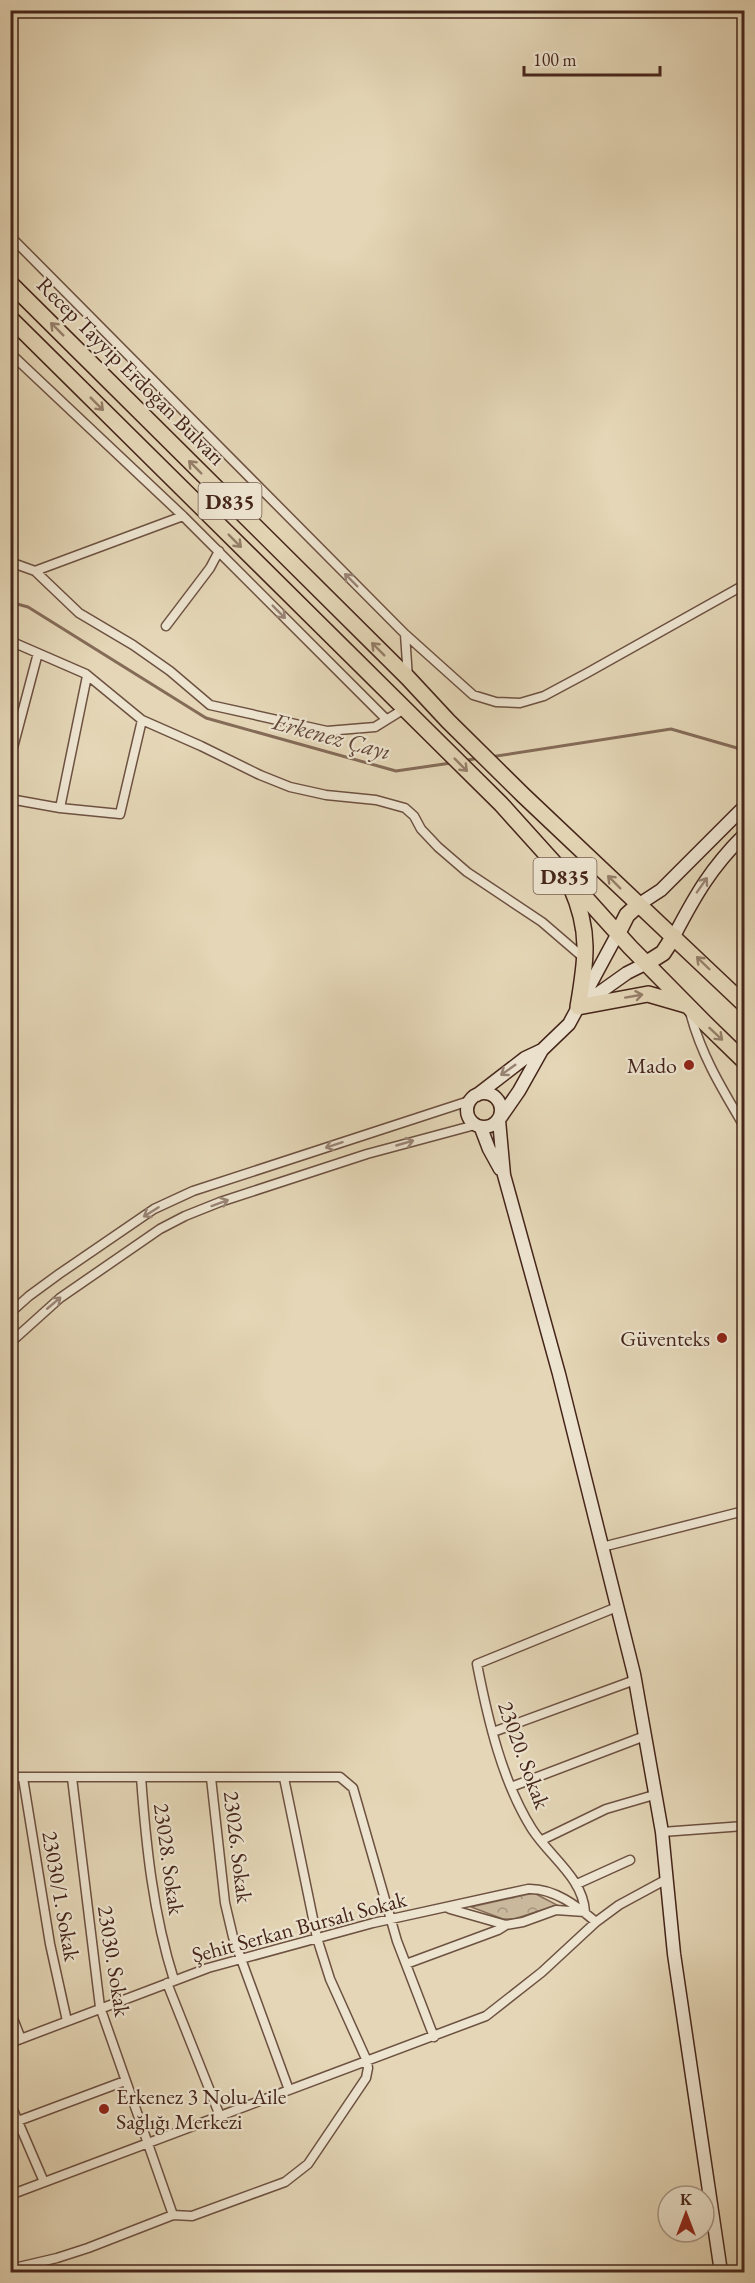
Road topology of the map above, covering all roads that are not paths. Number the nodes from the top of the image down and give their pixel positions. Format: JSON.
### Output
{"nodes":[{"id":1,"x":10,"y":236,"type":"edge"},
{"id":2,"x":10,"y":284,"type":"edge"},
{"id":3,"x":10,"y":318,"type":"edge"},
{"id":4,"x":10,"y":353,"type":"edge"},
{"id":5,"x":183,"y":516,"type":"junction"},
{"id":6,"x":219,"y":551,"type":"junction"},
{"id":7,"x":10,"y":562,"type":"edge"},
{"id":8,"x":35,"y":571,"type":"junction"},
{"id":9,"x":744,"y":585,"type":"edge"},
{"id":10,"x":166,"y":627,"type":"dead end"},
{"id":11,"x":405,"y":634,"type":"junction"},
{"id":12,"x":10,"y":641,"type":"edge"},
{"id":13,"x":38,"y":653,"type":"junction"},
{"id":14,"x":87,"y":676,"type":"junction"},
{"id":15,"x":408,"y":678,"type":"junction"},
{"id":16,"x":404,"y":709,"type":"junction"},
{"id":17,"x":386,"y":719,"type":"junction"},
{"id":18,"x":142,"y":720,"type":"junction"},
{"id":19,"x":10,"y":759,"type":"edge"},
{"id":20,"x":10,"y":799,"type":"edge"},
{"id":21,"x":744,"y":807,"type":"edge"},
{"id":22,"x":60,"y":808,"type":"junction"},
{"id":23,"x":744,"y":835,"type":"edge"},
{"id":24,"x":567,"y":878,"type":"junction"},
{"id":25,"x":638,"y":905,"type":"junction"},
{"id":26,"x":618,"y":933,"type":"junction"},
{"id":27,"x":674,"y":936,"type":"junction"},
{"id":28,"x":585,"y":959,"type":"junction"},
{"id":29,"x":647,"y":963,"type":"junction"},
{"id":30,"x":744,"y":1004,"type":"edge"},
{"id":31,"x":689,"y":1006,"type":"junction"},
{"id":32,"x":578,"y":1007,"type":"junction"},
{"id":33,"x":542,"y":1050,"type":"junction"},
{"id":34,"x":744,"y":1061,"type":"edge"},
{"id":35,"x":473,"y":1098,"type":"junction"},
{"id":36,"x":500,"y":1119,"type":"junction"},
{"id":37,"x":478,"y":1126,"type":"junction"},
{"id":38,"x":744,"y":1126,"type":"edge"},
{"id":39,"x":504,"y":1175,"type":"junction"},
{"id":40,"x":10,"y":1313,"type":"edge"},
{"id":41,"x":10,"y":1343,"type":"edge"},
{"id":42,"x":744,"y":1511,"type":"edge"},
{"id":43,"x":602,"y":1547,"type":"junction"},
{"id":44,"x":617,"y":1607,"type":"junction"},
{"id":45,"x":635,"y":1680,"type":"junction"},
{"id":46,"x":493,"y":1732,"type":"junction"},
{"id":47,"x":645,"y":1736,"type":"junction"},
{"id":48,"x":10,"y":1777,"type":"edge"},
{"id":49,"x":141,"y":1777,"type":"junction"},
{"id":50,"x":23,"y":1778,"type":"junction"},
{"id":51,"x":72,"y":1778,"type":"junction"},
{"id":52,"x":211,"y":1778,"type":"junction"},
{"id":53,"x":284,"y":1778,"type":"junction"},
{"id":54,"x":511,"y":1787,"type":"junction"},
{"id":55,"x":654,"y":1795,"type":"junction"},
{"id":56,"x":744,"y":1826,"type":"edge"},
{"id":57,"x":662,"y":1832,"type":"junction"},
{"id":58,"x":542,"y":1840,"type":"junction"},
{"id":59,"x":630,"y":1860,"type":"dead end"},
{"id":60,"x":666,"y":1879,"type":"junction"},
{"id":61,"x":577,"y":1884,"type":"junction"},
{"id":62,"x":446,"y":1908,"type":"junction"},
{"id":63,"x":585,"y":1912,"type":"junction"},
{"id":64,"x":390,"y":1920,"type":"junction"},
{"id":65,"x":596,"y":1922,"type":"junction"},
{"id":66,"x":506,"y":1925,"type":"junction"},
{"id":67,"x":317,"y":1938,"type":"junction"},
{"id":68,"x":240,"y":1959,"type":"junction"},
{"id":69,"x":406,"y":1964,"type":"junction"},
{"id":70,"x":170,"y":1981,"type":"junction"},
{"id":71,"x":100,"y":2008,"type":"junction"},
{"id":72,"x":10,"y":2011,"type":"edge"},
{"id":73,"x":67,"y":2020,"type":"junction"},
{"id":74,"x":434,"y":2037,"type":"junction"},
{"id":75,"x":21,"y":2039,"type":"junction"},
{"id":76,"x":10,"y":2043,"type":"edge"},
{"id":77,"x":367,"y":2061,"type":"junction"},
{"id":78,"x":125,"y":2080,"type":"junction"},
{"id":79,"x":289,"y":2090,"type":"junction"},
{"id":80,"x":10,"y":2103,"type":"edge"},
{"id":81,"x":220,"y":2116,"type":"junction"},
{"id":82,"x":18,"y":2121,"type":"junction"},
{"id":83,"x":148,"y":2143,"type":"junction"},
{"id":84,"x":44,"y":2182,"type":"junction"},
{"id":85,"x":10,"y":2195,"type":"edge"},
{"id":86,"x":173,"y":2215,"type":"junction"},
{"id":87,"x":10,"y":2269,"type":"edge"},
{"id":88,"x":721,"y":2272,"type":"edge"}],
"edges":[{"from":11,"to":1,"type":"street","one_way":true},
{"from":15,"to":2,"type":"highway","name":"Recep Tayyip Erdoğan Bulvarı","number":"D835","one_way":true},
{"from":3,"to":16,"type":"highway","number":"D835","one_way":true},
{"from":4,"to":5,"type":"street"},
{"from":5,"to":6,"type":"street"},
{"from":5,"to":8,"type":"street"},
{"from":6,"to":10,"type":"street"},
{"from":6,"to":17,"type":"street","one_way":true},
{"from":7,"to":8,"type":"street"},
{"from":8,"to":17,"type":"street"},
{"from":9,"to":11,"type":"street"},
{"from":11,"to":15,"type":"street"},
{"from":12,"to":13,"type":"street"},
{"from":13,"to":14,"type":"street"},
{"from":13,"to":19,"type":"street"},
{"from":14,"to":18,"type":"street"},
{"from":14,"to":22,"type":"street"},
{"from":25,"to":15,"type":"highway","name":"Recep Tayyip Erdoğan Bulvarı","number":"D835","one_way":true},
{"from":16,"to":17,"type":"street"},
{"from":16,"to":24,"type":"highway","number":"D835","one_way":true},
{"from":18,"to":22,"type":"street"},
{"from":18,"to":28,"type":"street"},
{"from":20,"to":22,"type":"street"},
{"from":21,"to":25,"type":"street"},
{"from":27,"to":23,"type":"street","one_way":true},
{"from":24,"to":26,"type":"highway","number":"D835"},
{"from":24,"to":28,"type":"highway"},
{"from":25,"to":26,"type":"highway"},
{"from":25,"to":27,"type":"highway","number":"D835"},
{"from":26,"to":29,"type":"highway","number":"D835"},
{"from":26,"to":32,"type":"street"},
{"from":27,"to":29,"type":"highway"},
{"from":30,"to":27,"type":"highway","number":"D835","one_way":true},
{"from":28,"to":32,"type":"highway"},
{"from":29,"to":31,"type":"highway","number":"D835"},
{"from":29,"to":32,"type":"street"},
{"from":32,"to":31,"type":"highway","one_way":true},
{"from":31,"to":34,"type":"highway","number":"D835","one_way":true},
{"from":31,"to":38,"type":"street"},
{"from":32,"to":33,"type":"street"},
{"from":33,"to":35,"type":"street","one_way":true},
{"from":33,"to":36,"type":"street"},
{"from":35,"to":36,"type":"street"},
{"from":35,"to":37,"type":"street"},
{"from":35,"to":40,"type":"street","one_way":true},
{"from":36,"to":37,"type":"street"},
{"from":36,"to":39,"type":"street"},
{"from":37,"to":39,"type":"street"},
{"from":41,"to":37,"type":"street","one_way":true},
{"from":39,"to":43,"type":"street"},
{"from":42,"to":43,"type":"street"},
{"from":43,"to":44,"type":"street"},
{"from":44,"to":45,"type":"street"},
{"from":44,"to":46,"type":"street","name":"23020. Sokak"},
{"from":45,"to":46,"type":"street"},
{"from":45,"to":47,"type":"street"},
{"from":46,"to":54,"type":"street","name":"23020. Sokak"},
{"from":47,"to":54,"type":"street"},
{"from":47,"to":55,"type":"street"},
{"from":48,"to":50,"type":"street"},
{"from":49,"to":51,"type":"street"},
{"from":49,"to":52,"type":"street"},
{"from":49,"to":70,"type":"street","name":"23028. Sokak"},
{"from":50,"to":51,"type":"street"},
{"from":50,"to":73,"type":"street","name":"23030/1. Sokak"},
{"from":51,"to":71,"type":"street","name":"23030. Sokak"},
{"from":52,"to":53,"type":"street"},
{"from":52,"to":68,"type":"street","name":"23026. Sokak"},
{"from":53,"to":64,"type":"street"},
{"from":53,"to":67,"type":"street"},
{"from":54,"to":58,"type":"street","name":"23020. Sokak"},
{"from":55,"to":57,"type":"street"},
{"from":55,"to":58,"type":"street"},
{"from":56,"to":57,"type":"street"},
{"from":57,"to":60,"type":"street"},
{"from":58,"to":61,"type":"street","name":"23020. Sokak"},
{"from":59,"to":61,"type":"street"},
{"from":60,"to":65,"type":"street"},
{"from":60,"to":88,"type":"street"},
{"from":61,"to":63,"type":"street","name":"23020. Sokak"},
{"from":62,"to":63,"type":"street","name":"Şehit Serkan Bursalı Sokak"},
{"from":62,"to":64,"type":"street","name":"Şehit Serkan Bursalı Sokak"},
{"from":62,"to":66,"type":"street"},
{"from":63,"to":65,"type":"street","name":"Şehit Serkan Bursalı Sokak"},
{"from":63,"to":66,"type":"street"},
{"from":64,"to":67,"type":"street","name":"Şehit Serkan Bursalı Sokak"},
{"from":64,"to":69,"type":"street"},
{"from":65,"to":74,"type":"street"},
{"from":66,"to":69,"type":"street"},
{"from":67,"to":68,"type":"street","name":"Şehit Serkan Bursalı Sokak"},
{"from":67,"to":77,"type":"street"},
{"from":68,"to":70,"type":"street","name":"Şehit Serkan Bursalı Sokak"},
{"from":68,"to":79,"type":"street","name":"23026. Sokak"},
{"from":69,"to":74,"type":"street"},
{"from":70,"to":71,"type":"street","name":"Şehit Serkan Bursalı Sokak"},
{"from":70,"to":81,"type":"street","name":"23028. Sokak"},
{"from":71,"to":73,"type":"street","name":"Şehit Serkan Bursalı Sokak"},
{"from":71,"to":78,"type":"street","name":"23030. Sokak"},
{"from":72,"to":75,"type":"street"},
{"from":73,"to":75,"type":"street","name":"Şehit Serkan Bursalı Sokak"},
{"from":74,"to":77,"type":"street"},
{"from":75,"to":76,"type":"street","name":"Şehit Serkan Bursalı Sokak"},
{"from":77,"to":79,"type":"street"},
{"from":77,"to":86,"type":"street"},
{"from":78,"to":82,"type":"street"},
{"from":78,"to":83,"type":"street","name":"23030. Sokak"},
{"from":79,"to":81,"type":"street"},
{"from":80,"to":82,"type":"street"},
{"from":81,"to":83,"type":"street"},
{"from":82,"to":84,"type":"street"},
{"from":83,"to":84,"type":"street"},
{"from":83,"to":86,"type":"street","name":"23030. Sokak"},
{"from":84,"to":85,"type":"street"},
{"from":86,"to":87,"type":"street"}]}
